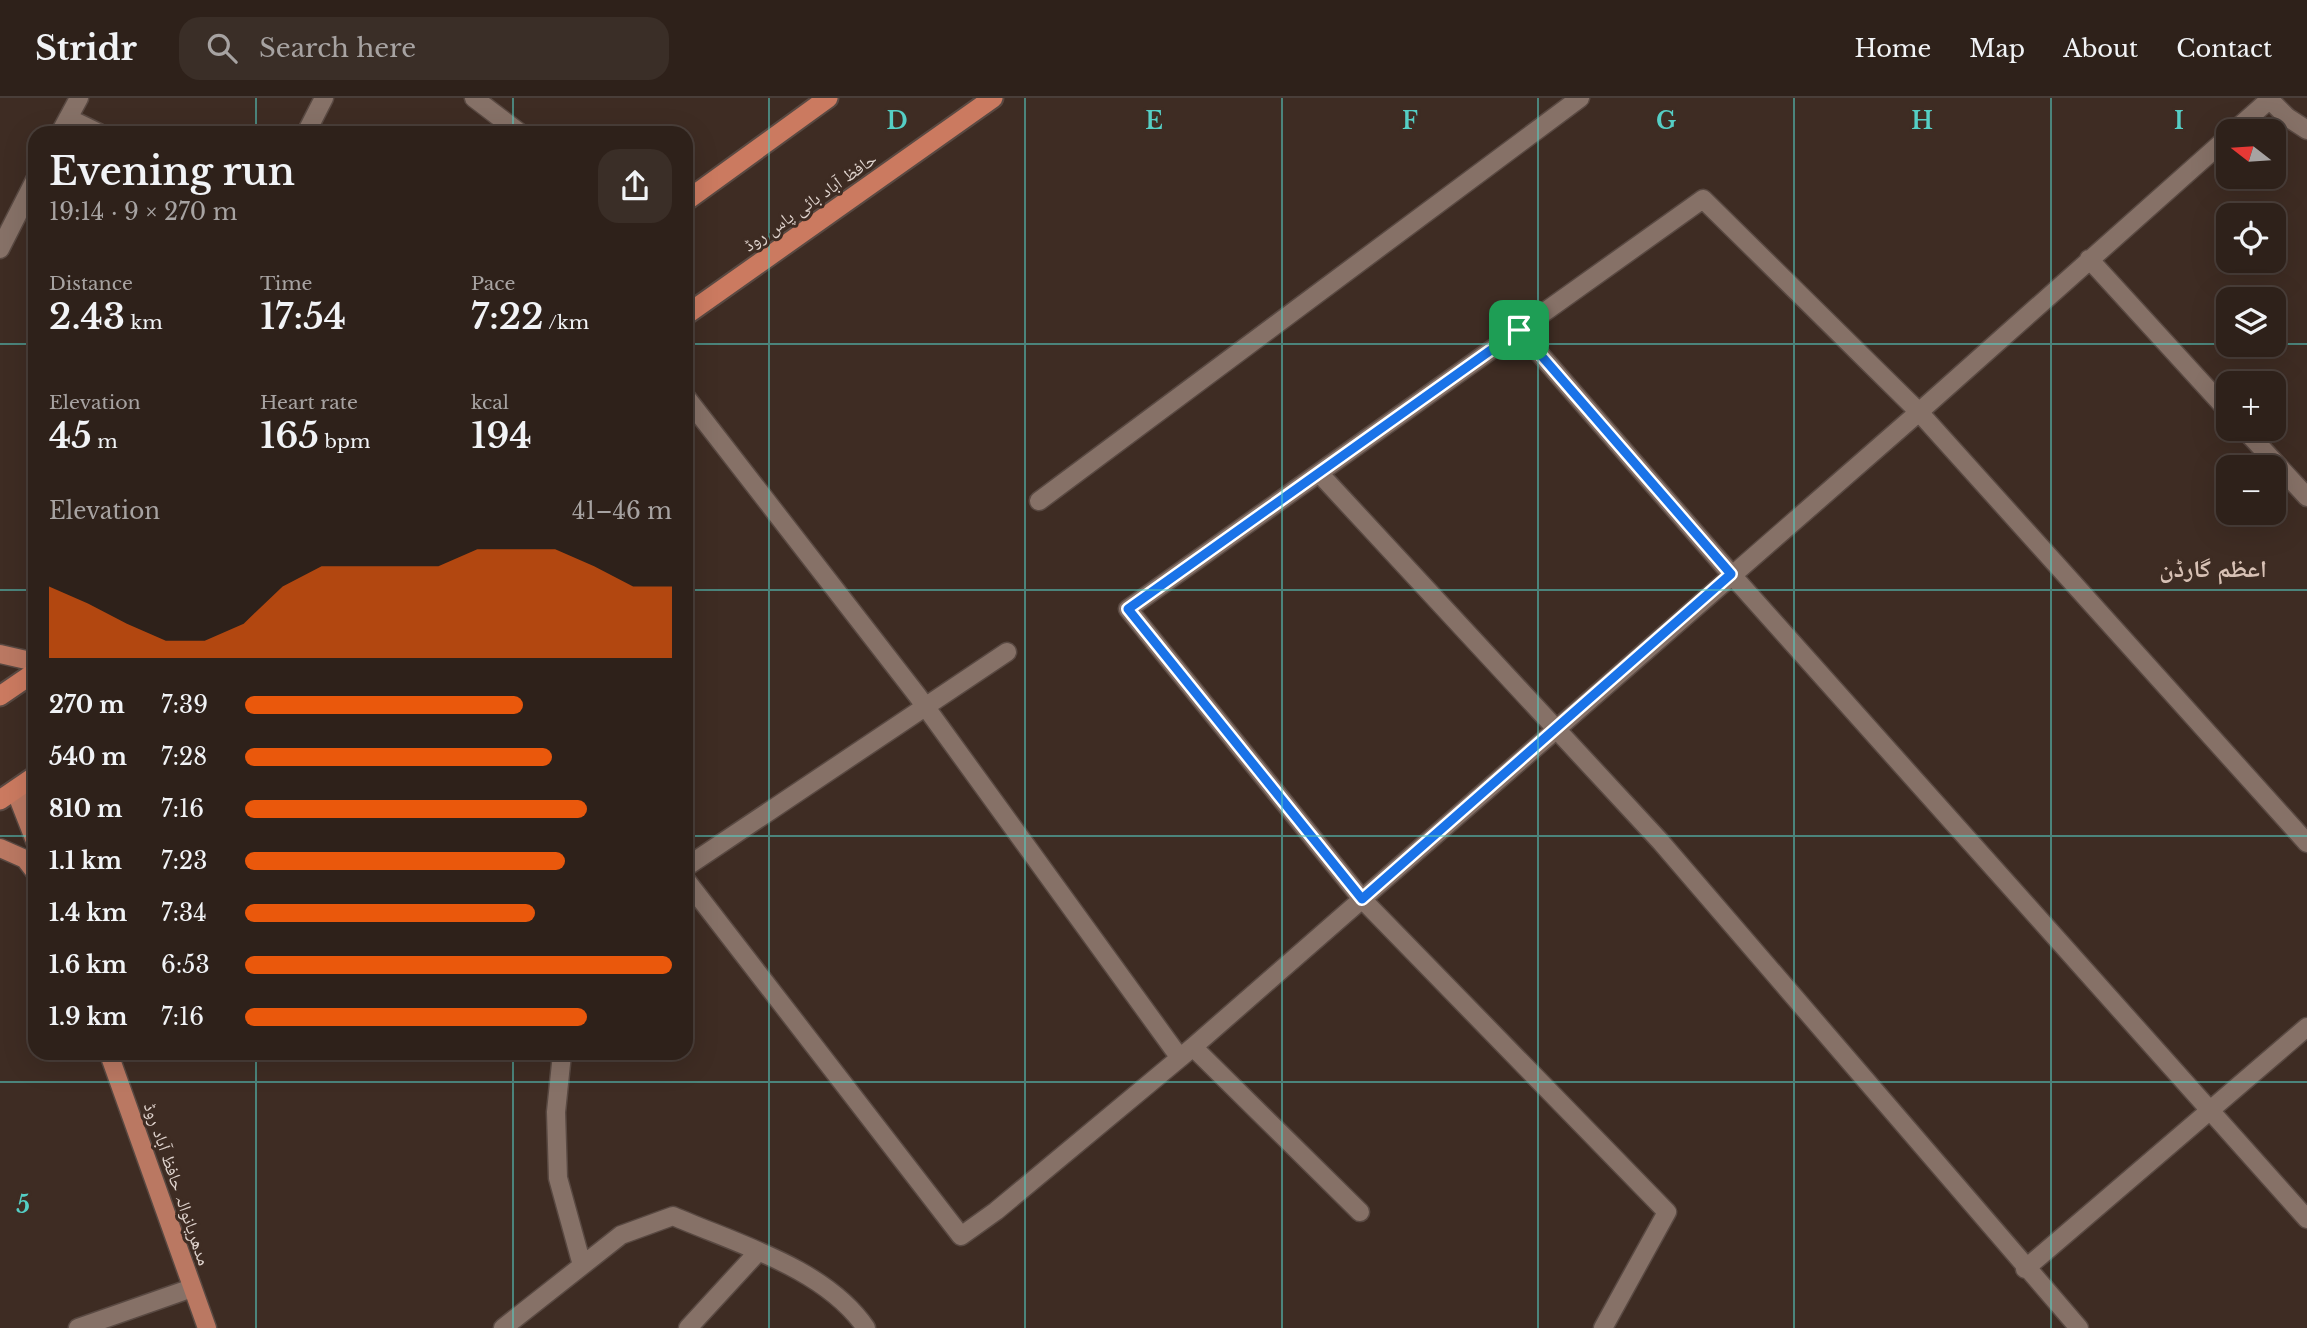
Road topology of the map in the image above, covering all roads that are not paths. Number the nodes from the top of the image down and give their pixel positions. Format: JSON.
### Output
{"nodes":[{"id":1,"x":79,"y":98,"type":"edge"},
{"id":2,"x":324,"y":98,"type":"edge"},
{"id":3,"x":474,"y":98,"type":"edge"},
{"id":4,"x":828,"y":98,"type":"edge"},
{"id":5,"x":993,"y":98,"type":"edge"},
{"id":6,"x":1580,"y":98,"type":"edge"},
{"id":7,"x":2269,"y":99,"type":"edge"},
{"id":8,"x":2247,"y":119,"type":"edge"},
{"id":9,"x":64,"y":126,"type":"edge"},
{"id":10,"x":310,"y":126,"type":"edge"},
{"id":11,"x":511,"y":126,"type":"edge"},
{"id":12,"x":2307,"y":130,"type":"edge"},
{"id":13,"x":2216,"y":147,"type":"edge"},
{"id":14,"x":28,"y":194,"type":"edge"},
{"id":15,"x":693,"y":196,"type":"edge"},
{"id":16,"x":0,"y":249,"type":"edge"},
{"id":17,"x":2089,"y":259,"type":"junction"},
{"id":18,"x":693,"y":310,"type":"edge"},
{"id":19,"x":1519,"y":330,"type":"junction"},
{"id":20,"x":2216,"y":398,"type":"edge"},
{"id":21,"x":693,"y":406,"type":"edge"},
{"id":22,"x":1919,"y":412,"type":"junction"},
{"id":23,"x":2255,"y":441,"type":"edge"},
{"id":24,"x":1319,"y":473,"type":"junction"},
{"id":25,"x":2307,"y":497,"type":"edge"},
{"id":26,"x":1039,"y":501,"type":"dead end"},
{"id":27,"x":1731,"y":574,"type":"junction"},
{"id":28,"x":1007,"y":652,"type":"dead end"},
{"id":29,"x":0,"y":654,"type":"edge"},
{"id":30,"x":28,"y":660,"type":"edge"},
{"id":31,"x":28,"y":677,"type":"edge"},
{"id":32,"x":0,"y":696,"type":"edge"},
{"id":33,"x":925,"y":707,"type":"junction"},
{"id":34,"x":1557,"y":728,"type":"junction"},
{"id":35,"x":28,"y":781,"type":"edge"},
{"id":36,"x":7,"y":795,"type":"edge"},
{"id":37,"x":28,"y":830,"type":"edge"},
{"id":38,"x":2307,"y":843,"type":"edge"},
{"id":39,"x":0,"y":848,"type":"edge"},
{"id":40,"x":693,"y":862,"type":"edge"},
{"id":41,"x":28,"y":863,"type":"edge"},
{"id":42,"x":693,"y":889,"type":"edge"},
{"id":43,"x":1362,"y":899,"type":"junction"},
{"id":44,"x":2307,"y":1027,"type":"edge"},
{"id":45,"x":1186,"y":1053,"type":"junction"},
{"id":46,"x":111,"y":1060,"type":"edge"},
{"id":47,"x":561,"y":1060,"type":"edge"},
{"id":48,"x":2211,"y":1110,"type":"junction"},
{"id":49,"x":1360,"y":1212,"type":"dead end"},
{"id":50,"x":2307,"y":1219,"type":"edge"},
{"id":51,"x":757,"y":1253,"type":"junction"},
{"id":52,"x":582,"y":1265,"type":"junction"},
{"id":53,"x":2025,"y":1269,"type":"junction"},
{"id":54,"x":192,"y":1288,"type":"junction"},
{"id":55,"x":78,"y":1328,"type":"edge"},
{"id":56,"x":206,"y":1328,"type":"edge"},
{"id":57,"x":503,"y":1328,"type":"edge"},
{"id":58,"x":688,"y":1328,"type":"edge"},
{"id":59,"x":866,"y":1328,"type":"edge"},
{"id":60,"x":1603,"y":1328,"type":"edge"},
{"id":61,"x":2079,"y":1328,"type":"edge"}],
"edges":[{"from":1,"to":9,"type":"street"},
{"from":2,"to":10,"type":"street"},
{"from":3,"to":11,"type":"street"},
{"from":4,"to":15,"type":"highway"},
{"from":5,"to":18,"type":"highway","name":"حافظ آباد بائی پاس روڈ"},
{"from":6,"to":26,"type":"street"},
{"from":7,"to":8,"type":"street"},
{"from":7,"to":12,"type":"street"},
{"from":13,"to":17,"type":"street"},
{"from":14,"to":16,"type":"street"},
{"from":17,"to":20,"type":"street"},
{"from":17,"to":22,"type":"street"},
{"from":19,"to":22,"type":"street"},
{"from":19,"to":24,"type":"street"},
{"from":19,"to":27,"type":"street"},
{"from":21,"to":33,"type":"street"},
{"from":22,"to":27,"type":"street"},
{"from":22,"to":38,"type":"street"},
{"from":23,"to":25,"type":"street"},
{"from":24,"to":34,"type":"street"},
{"from":24,"to":43,"type":"street"},
{"from":27,"to":34,"type":"street"},
{"from":27,"to":48,"type":"street"},
{"from":28,"to":33,"type":"street"},
{"from":29,"to":30,"type":"main road"},
{"from":31,"to":32,"type":"highway"},
{"from":33,"to":40,"type":"street"},
{"from":33,"to":45,"type":"street"},
{"from":34,"to":43,"type":"street"},
{"from":34,"to":53,"type":"street"},
{"from":35,"to":36,"type":"highway"},
{"from":36,"to":37,"type":"main road"},
{"from":39,"to":41,"type":"main road"},
{"from":42,"to":45,"type":"street"},
{"from":43,"to":45,"type":"street"},
{"from":43,"to":60,"type":"street"},
{"from":44,"to":48,"type":"street"},
{"from":45,"to":49,"type":"street"},
{"from":46,"to":54,"type":"main road","name":"مدھریانوالہ حافظ آباد روڈ"},
{"from":47,"to":52,"type":"street"},
{"from":48,"to":50,"type":"street"},
{"from":48,"to":53,"type":"street"},
{"from":51,"to":52,"type":"street"},
{"from":51,"to":58,"type":"street"},
{"from":51,"to":59,"type":"street"},
{"from":52,"to":57,"type":"street"},
{"from":53,"to":61,"type":"street"},
{"from":54,"to":55,"type":"street"},
{"from":54,"to":56,"type":"main road","name":"مدھریانوالہ حافظ آباد روڈ"}]}
